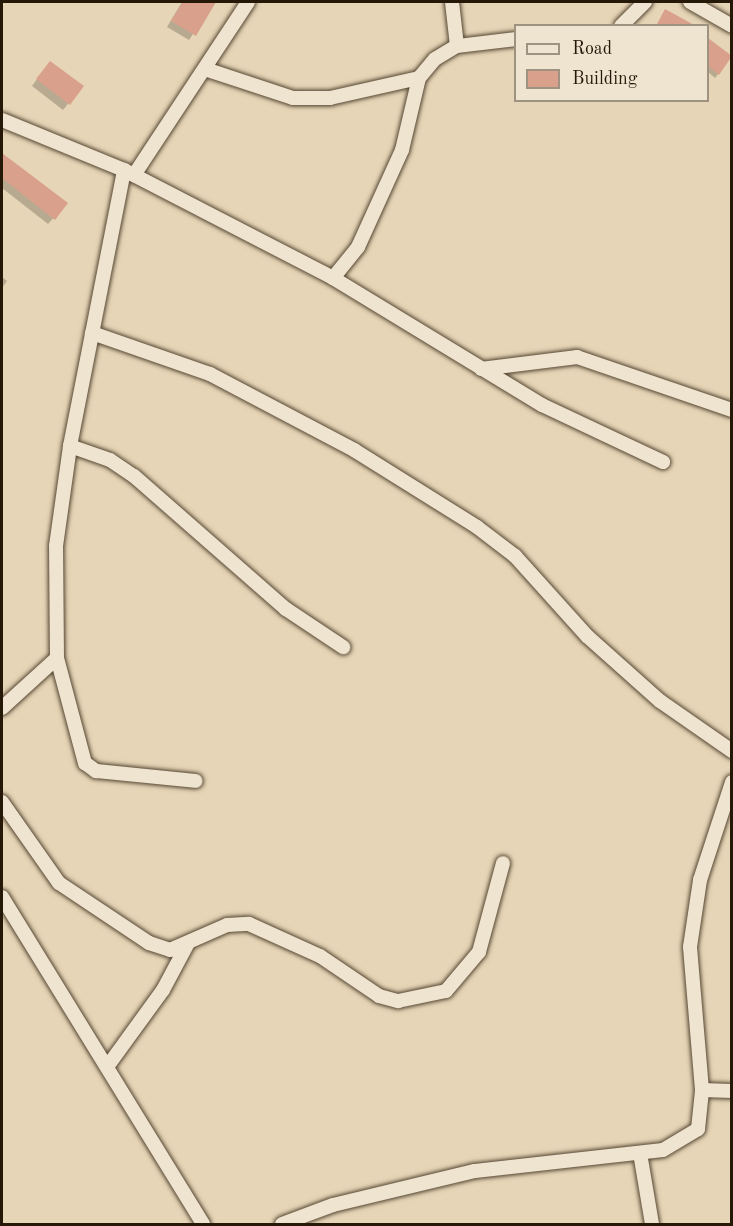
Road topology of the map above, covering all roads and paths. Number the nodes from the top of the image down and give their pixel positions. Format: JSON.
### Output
{"nodes":[{"id":1,"x":248,"y":2,"type":"edge"},
{"id":2,"x":452,"y":2,"type":"edge"},
{"id":3,"x":645,"y":2,"type":"edge"},
{"id":4,"x":690,"y":2,"type":"edge"},
{"id":5,"x":623,"y":24,"type":"edge"},
{"id":6,"x":732,"y":26,"type":"edge"},
{"id":7,"x":514,"y":39,"type":"edge"},
{"id":8,"x":457,"y":46,"type":"junction"},
{"id":9,"x":208,"y":70,"type":"junction"},
{"id":10,"x":419,"y":78,"type":"junction"},
{"id":11,"x":2,"y":120,"type":"edge"},
{"id":12,"x":129,"y":173,"type":"junction"},
{"id":13,"x":333,"y":278,"type":"junction"},
{"id":14,"x":93,"y":333,"type":"junction"},
{"id":15,"x":481,"y":369,"type":"junction"},
{"id":16,"x":732,"y":410,"type":"edge"},
{"id":17,"x":70,"y":446,"type":"junction"},
{"id":18,"x":663,"y":462,"type":"dead end"},
{"id":19,"x":343,"y":647,"type":"dead end"},
{"id":20,"x":57,"y":658,"type":"junction"},
{"id":21,"x":2,"y":708,"type":"edge"},
{"id":22,"x":732,"y":751,"type":"edge"},
{"id":23,"x":196,"y":781,"type":"dead end"},
{"id":24,"x":732,"y":782,"type":"edge"},
{"id":25,"x":2,"y":802,"type":"edge"},
{"id":26,"x":503,"y":863,"type":"dead end"},
{"id":27,"x":2,"y":897,"type":"edge"},
{"id":28,"x":189,"y":944,"type":"junction"},
{"id":29,"x":107,"y":1067,"type":"junction"},
{"id":30,"x":702,"y":1090,"type":"junction"},
{"id":31,"x":732,"y":1091,"type":"edge"},
{"id":32,"x":640,"y":1154,"type":"junction"},
{"id":33,"x":203,"y":1224,"type":"edge"},
{"id":34,"x":282,"y":1224,"type":"edge"},
{"id":35,"x":652,"y":1224,"type":"edge"}],
"edges":[{"from":1,"to":9,"type":"street"},
{"from":2,"to":8,"type":"street"},
{"from":3,"to":5,"type":"street"},
{"from":4,"to":6,"type":"street"},
{"from":7,"to":8,"type":"street"},
{"from":8,"to":10,"type":"street"},
{"from":9,"to":10,"type":"street"},
{"from":9,"to":12,"type":"street"},
{"from":10,"to":13,"type":"street"},
{"from":11,"to":12,"type":"street"},
{"from":12,"to":13,"type":"street"},
{"from":12,"to":14,"type":"street"},
{"from":13,"to":15,"type":"street"},
{"from":14,"to":17,"type":"street"},
{"from":14,"to":22,"type":"street"},
{"from":15,"to":16,"type":"street"},
{"from":15,"to":18,"type":"street"},
{"from":17,"to":19,"type":"street"},
{"from":17,"to":20,"type":"street"},
{"from":20,"to":21,"type":"street"},
{"from":20,"to":23,"type":"street"},
{"from":24,"to":30,"type":"street"},
{"from":25,"to":28,"type":"street"},
{"from":26,"to":28,"type":"street"},
{"from":27,"to":29,"type":"street"},
{"from":28,"to":29,"type":"street"},
{"from":29,"to":33,"type":"street"},
{"from":30,"to":31,"type":"street"},
{"from":30,"to":32,"type":"street"},
{"from":32,"to":34,"type":"street"},
{"from":32,"to":35,"type":"street"}]}
